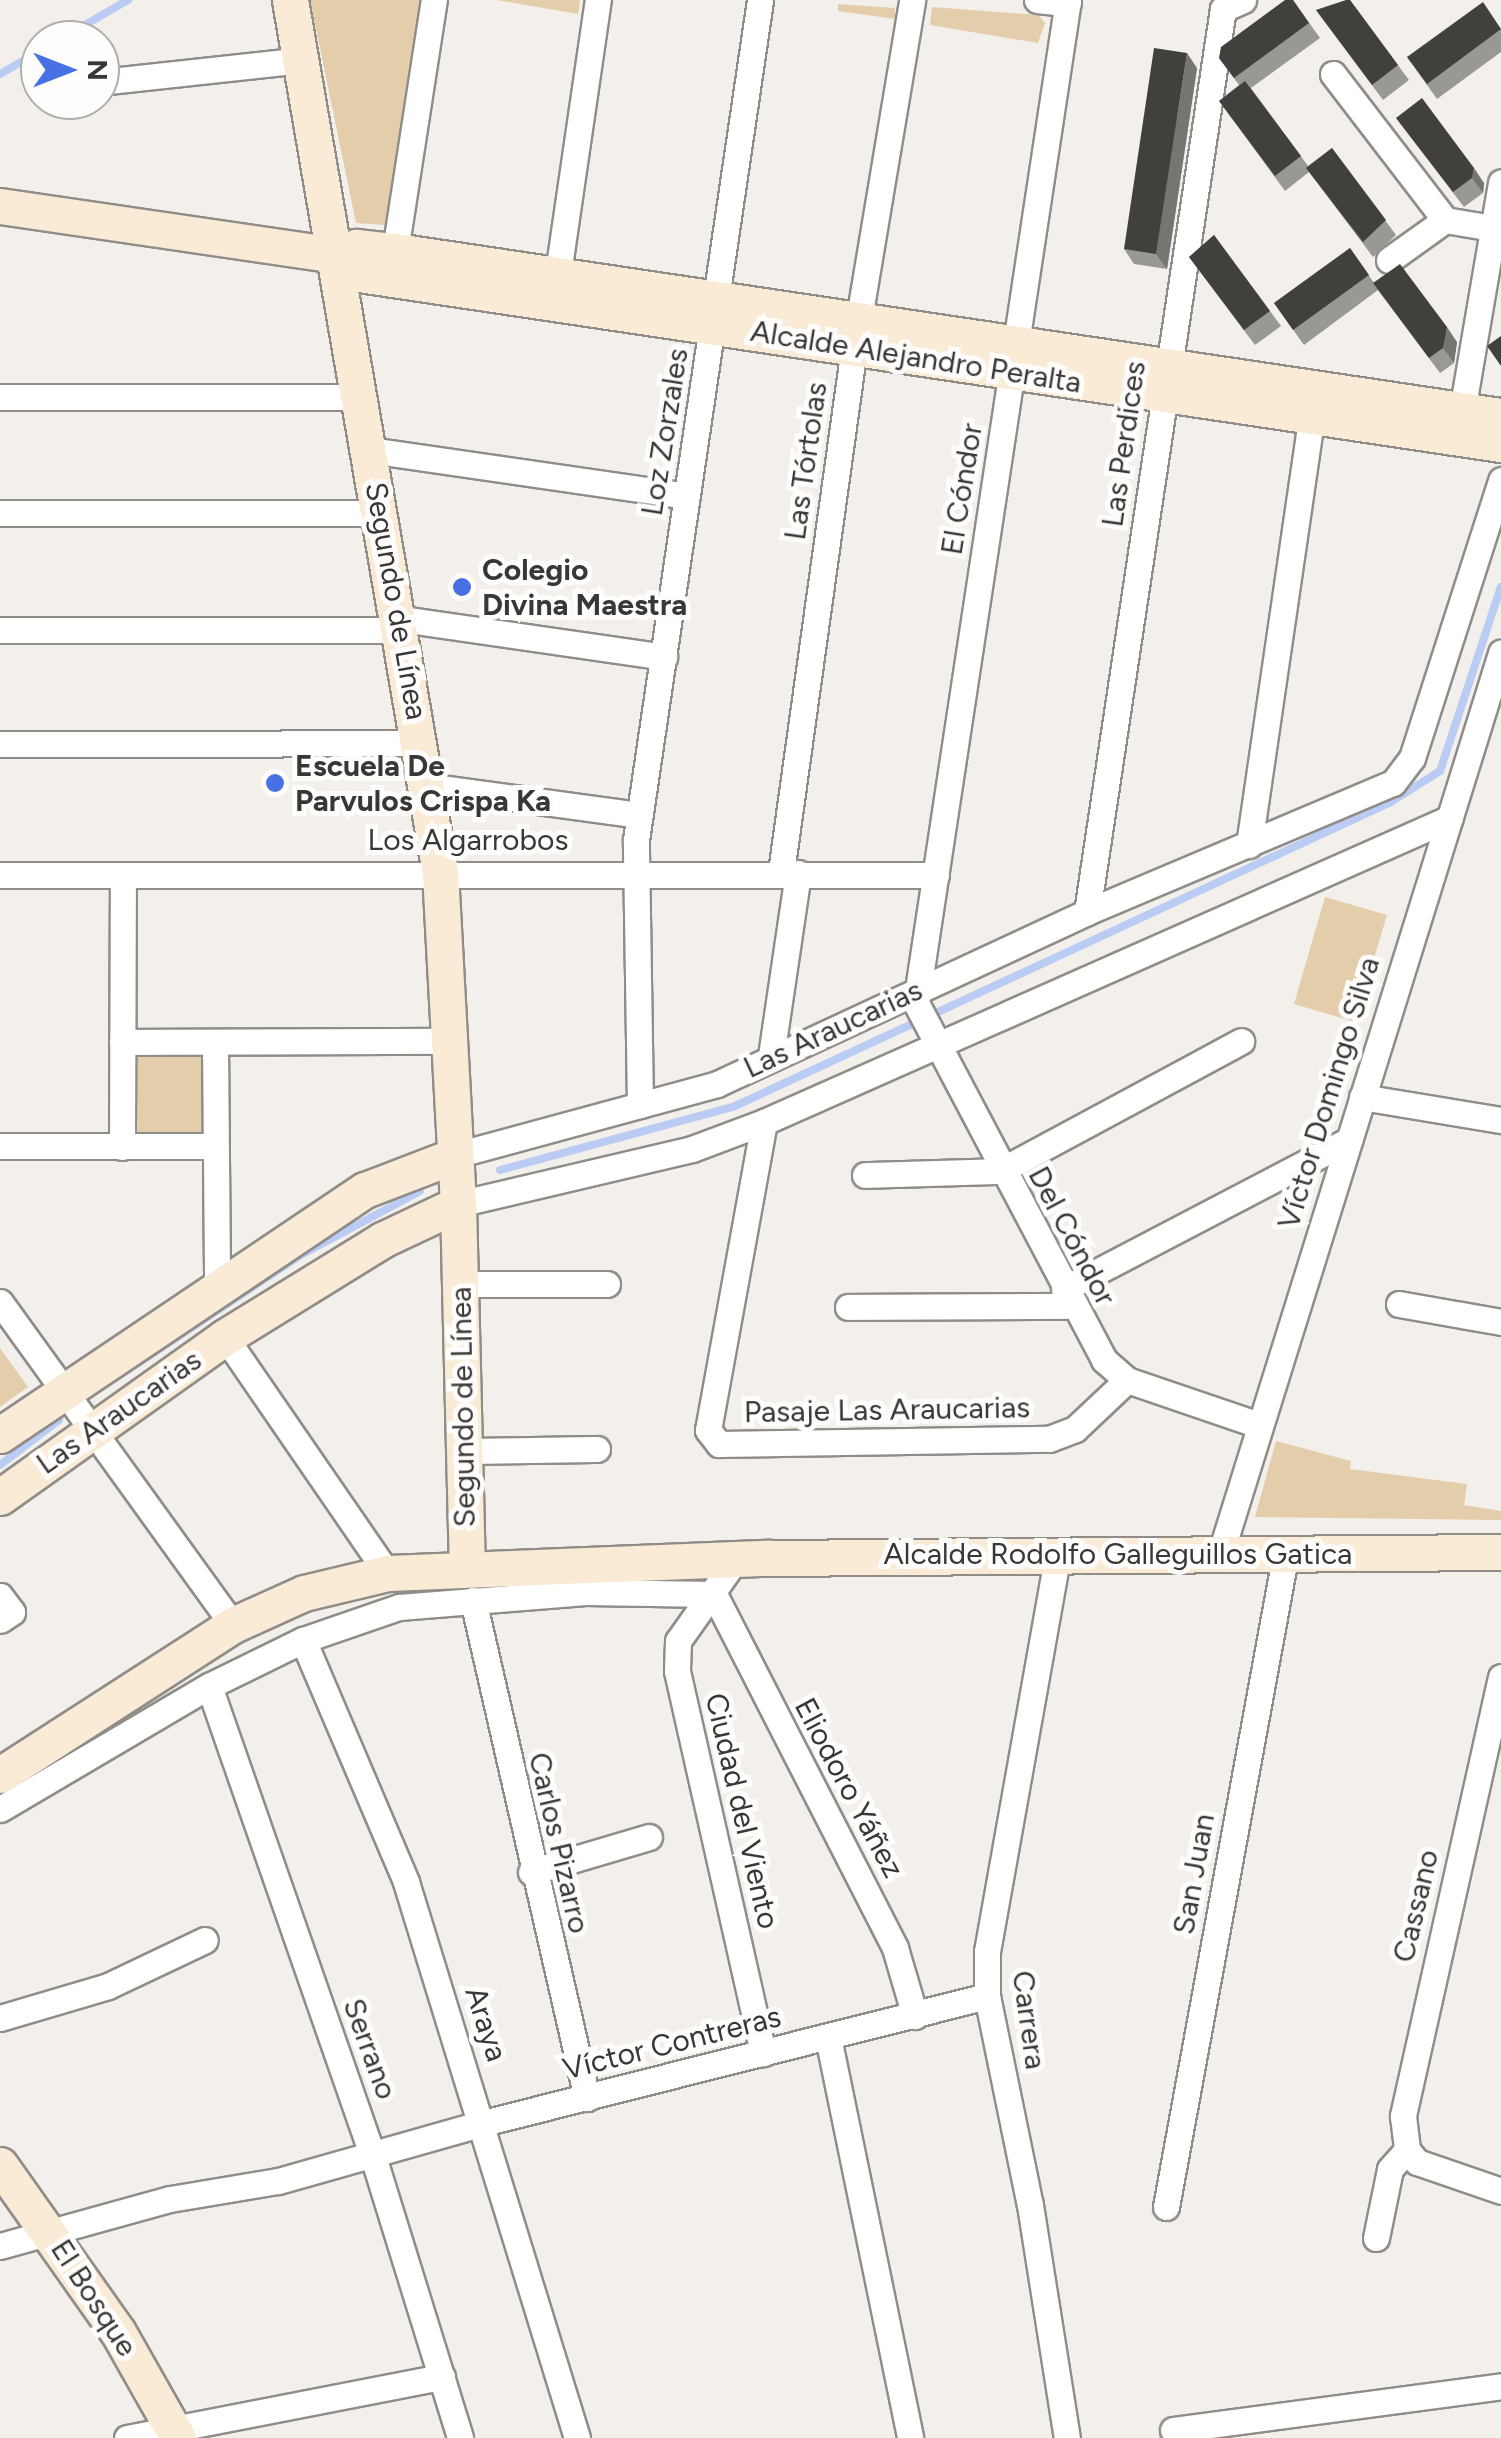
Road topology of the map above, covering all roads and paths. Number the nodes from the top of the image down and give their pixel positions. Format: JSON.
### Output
{"nodes":[{"id":1,"x":290,"y":0,"type":"edge"},
{"id":2,"x":434,"y":0,"type":"edge"},
{"id":3,"x":598,"y":0,"type":"edge"},
{"id":4,"x":760,"y":0,"type":"edge"},
{"id":5,"x":912,"y":0,"type":"edge"},
{"id":6,"x":1038,"y":0,"type":"edge"},
{"id":7,"x":1243,"y":0,"type":"edge"},
{"id":8,"x":1068,"y":2,"type":"edge"},
{"id":9,"x":301,"y":60,"type":"junction"},
{"id":10,"x":1333,"y":74,"type":"dead end"},
{"id":11,"x":120,"y":80,"type":"edge"},
{"id":12,"x":1501,"y":182,"type":"edge"},
{"id":13,"x":0,"y":206,"type":"edge"},
{"id":14,"x":1445,"y":220,"type":"junction"},
{"id":15,"x":1493,"y":228,"type":"junction"},
{"id":16,"x":395,"y":250,"type":"junction"},
{"id":17,"x":337,"y":256,"type":"junction"},
{"id":18,"x":1389,"y":260,"type":"dead end"},
{"id":19,"x":558,"y":273,"type":"junction"},
{"id":20,"x":716,"y":313,"type":"junction"},
{"id":21,"x":857,"y":333,"type":"junction"},
{"id":22,"x":1015,"y":358,"type":"junction"},
{"id":23,"x":1166,"y":380,"type":"junction"},
{"id":24,"x":0,"y":397,"type":"edge"},
{"id":25,"x":360,"y":397,"type":"junction"},
{"id":26,"x":1462,"y":411,"type":"junction"},
{"id":27,"x":1312,"y":416,"type":"junction"},
{"id":28,"x":1501,"y":416,"type":"edge"},
{"id":29,"x":1501,"y":444,"type":"edge"},
{"id":30,"x":369,"y":450,"type":"junction"},
{"id":31,"x":1501,"y":480,"type":"edge"},
{"id":32,"x":687,"y":496,"type":"junction"},
{"id":33,"x":0,"y":513,"type":"edge"},
{"id":34,"x":381,"y":513,"type":"junction"},
{"id":35,"x":401,"y":624,"type":"junction"},
{"id":36,"x":0,"y":630,"type":"edge"},
{"id":37,"x":1501,"y":654,"type":"edge"},
{"id":38,"x":664,"y":657,"type":"junction"},
{"id":39,"x":420,"y":743,"type":"junction"},
{"id":40,"x":0,"y":744,"type":"edge"},
{"id":41,"x":427,"y":786,"type":"junction"},
{"id":42,"x":639,"y":815,"type":"junction"},
{"id":43,"x":1450,"y":818,"type":"junction"},
{"id":44,"x":1249,"y":845,"type":"junction"},
{"id":45,"x":440,"y":872,"type":"junction"},
{"id":46,"x":634,"y":873,"type":"junction"},
{"id":47,"x":790,"y":873,"type":"junction"},
{"id":48,"x":0,"y":874,"type":"edge"},
{"id":49,"x":123,"y":875,"type":"junction"},
{"id":50,"x":936,"y":875,"type":"junction"},
{"id":51,"x":1087,"y":912,"type":"junction"},
{"id":52,"x":919,"y":996,"type":"junction"},
{"id":53,"x":934,"y":1039,"type":"junction"},
{"id":54,"x":451,"y":1041,"type":"junction"},
{"id":55,"x":1240,"y":1041,"type":"dead end"},
{"id":56,"x":122,"y":1042,"type":"junction"},
{"id":57,"x":215,"y":1042,"type":"junction"},
{"id":58,"x":771,"y":1056,"type":"junction"},
{"id":59,"x":1362,"y":1098,"type":"junction"},
{"id":60,"x":640,"y":1105,"type":"junction"},
{"id":61,"x":1501,"y":1120,"type":"edge"},
{"id":62,"x":764,"y":1122,"type":"junction"},
{"id":63,"x":1349,"y":1140,"type":"junction"},
{"id":64,"x":0,"y":1146,"type":"edge"},
{"id":65,"x":213,"y":1146,"type":"junction"},
{"id":66,"x":122,"y":1147,"type":"junction"},
{"id":67,"x":456,"y":1155,"type":"junction"},
{"id":68,"x":1000,"y":1170,"type":"junction"},
{"id":69,"x":865,"y":1175,"type":"dead end"},
{"id":70,"x":458,"y":1204,"type":"junction"},
{"id":71,"x":217,"y":1284,"type":"junction"},
{"id":72,"x":460,"y":1284,"type":"junction"},
{"id":73,"x":607,"y":1284,"type":"dead end"},
{"id":74,"x":1068,"y":1297,"type":"junction"},
{"id":75,"x":1399,"y":1304,"type":"dead end"},
{"id":76,"x":848,"y":1307,"type":"dead end"},
{"id":77,"x":2,"y":1311,"type":"edge"},
{"id":78,"x":1501,"y":1322,"type":"edge"},
{"id":79,"x":226,"y":1337,"type":"junction"},
{"id":80,"x":1127,"y":1380,"type":"junction"},
{"id":81,"x":62,"y":1388,"type":"junction"},
{"id":82,"x":1259,"y":1425,"type":"junction"},
{"id":83,"x":92,"y":1429,"type":"junction"},
{"id":84,"x":0,"y":1435,"type":"edge"},
{"id":85,"x":597,"y":1449,"type":"dead end"},
{"id":86,"x":466,"y":1451,"type":"junction"},
{"id":87,"x":0,"y":1497,"type":"edge"},
{"id":88,"x":1221,"y":1552,"type":"junction"},
{"id":89,"x":1286,"y":1552,"type":"junction"},
{"id":90,"x":1501,"y":1552,"type":"edge"},
{"id":91,"x":1058,"y":1553,"type":"junction"},
{"id":92,"x":736,"y":1559,"type":"junction"},
{"id":93,"x":387,"y":1573,"type":"junction"},
{"id":94,"x":470,"y":1584,"type":"junction"},
{"id":95,"x":714,"y":1594,"type":"junction"},
{"id":96,"x":0,"y":1596,"type":"edge"},
{"id":97,"x":0,"y":1620,"type":"edge"},
{"id":98,"x":233,"y":1625,"type":"junction"},
{"id":99,"x":303,"y":1640,"type":"junction"},
{"id":100,"x":1501,"y":1677,"type":"edge"},
{"id":101,"x":209,"y":1686,"type":"junction"},
{"id":102,"x":0,"y":1775,"type":"edge"},
{"id":103,"x":0,"y":1809,"type":"edge"},
{"id":104,"x":649,"y":1837,"type":"dead end"},
{"id":105,"x":531,"y":1872,"type":"junction"},
{"id":106,"x":205,"y":1940,"type":"dead end"},
{"id":107,"x":987,"y":1996,"type":"junction"},
{"id":108,"x":915,"y":2016,"type":"junction"},
{"id":109,"x":0,"y":2018,"type":"edge"},
{"id":110,"x":828,"y":2037,"type":"junction"},
{"id":111,"x":763,"y":2054,"type":"junction"},
{"id":112,"x":587,"y":2098,"type":"junction"},
{"id":113,"x":483,"y":2122,"type":"junction"},
{"id":114,"x":1407,"y":2150,"type":"junction"},
{"id":115,"x":372,"y":2153,"type":"junction"},
{"id":116,"x":0,"y":2164,"type":"edge"},
{"id":117,"x":1501,"y":2191,"type":"edge"},
{"id":118,"x":1166,"y":2207,"type":"dead end"},
{"id":119,"x":53,"y":2234,"type":"junction"},
{"id":120,"x":1376,"y":2238,"type":"dead end"},
{"id":121,"x":0,"y":2246,"type":"edge"},
{"id":122,"x":442,"y":2377,"type":"junction"},
{"id":123,"x":1501,"y":2386,"type":"edge"},
{"id":124,"x":1277,"y":2428,"type":"edge"},
{"id":125,"x":1173,"y":2430,"type":"dead end"},
{"id":126,"x":176,"y":2433,"type":"edge"},
{"id":127,"x":127,"y":2438,"type":"edge"},
{"id":128,"x":460,"y":2438,"type":"edge"},
{"id":129,"x":577,"y":2438,"type":"edge"},
{"id":130,"x":910,"y":2438,"type":"edge"},
{"id":131,"x":1067,"y":2438,"type":"edge"}],
"edges":[{"from":1,"to":9,"type":"street","name":"Segundo de Línea"},
{"from":2,"to":16,"type":"street"},
{"from":3,"to":19,"type":"street"},
{"from":4,"to":20,"type":"street","name":"Loz Zorzales"},
{"from":5,"to":21,"type":"street","name":"Las Tórtolas"},
{"from":6,"to":8,"type":"street"},
{"from":7,"to":23,"type":"street","name":"Las Perdices"},
{"from":8,"to":22,"type":"street","name":"El Cóndor"},
{"from":9,"to":11,"type":"street"},
{"from":9,"to":17,"type":"street","name":"Segundo de Línea"},
{"from":10,"to":14,"type":"street"},
{"from":12,"to":15,"type":"street"},
{"from":13,"to":17,"type":"street","name":"Alcalde Alejandro Peralta"},
{"from":14,"to":15,"type":"street"},
{"from":14,"to":18,"type":"street"},
{"from":15,"to":26,"type":"street"},
{"from":16,"to":17,"type":"street","name":"Alcalde Alejandro Peralta"},
{"from":16,"to":19,"type":"street","name":"Alcalde Alejandro Peralta"},
{"from":17,"to":20,"type":"street","name":"Alcalde Alejandro Peralta"},
{"from":17,"to":25,"type":"street","name":"Segundo de Línea"},
{"from":19,"to":20,"type":"street","name":"Alcalde Alejandro Peralta"},
{"from":20,"to":21,"type":"street","name":"Alcalde Alejandro Peralta"},
{"from":20,"to":32,"type":"street","name":"Loz Zorzales"},
{"from":21,"to":22,"type":"street","name":"Alcalde Alejandro Peralta"},
{"from":21,"to":47,"type":"street","name":"Las Tórtolas"},
{"from":22,"to":23,"type":"street","name":"Alcalde Alejandro Peralta"},
{"from":22,"to":50,"type":"street","name":"El Cóndor"},
{"from":23,"to":26,"type":"street","name":"Alcalde Alejandro Peralta"},
{"from":23,"to":27,"type":"street","name":"Alcalde Alejandro Peralta"},
{"from":23,"to":51,"type":"street","name":"Las Perdices"},
{"from":24,"to":25,"type":"street"},
{"from":25,"to":30,"type":"street","name":"Segundo de Línea"},
{"from":26,"to":28,"type":"street","name":"Alcalde Alejandro Peralta"},
{"from":27,"to":29,"type":"street","name":"Alcalde Alejandro Peralta"},
{"from":27,"to":44,"type":"street"},
{"from":30,"to":32,"type":"street"},
{"from":30,"to":34,"type":"street","name":"Segundo de Línea"},
{"from":31,"to":44,"type":"street","name":"Las Araucarias"},
{"from":32,"to":38,"type":"street","name":"Loz Zorzales"},
{"from":33,"to":34,"type":"street"},
{"from":34,"to":35,"type":"street","name":"Segundo de Línea"},
{"from":35,"to":36,"type":"street"},
{"from":35,"to":38,"type":"street"},
{"from":35,"to":39,"type":"street","name":"Segundo de Línea"},
{"from":37,"to":43,"type":"street","name":"Víctor Domingo Silva"},
{"from":38,"to":42,"type":"street","name":"Loz Zorzales"},
{"from":39,"to":40,"type":"street"},
{"from":39,"to":41,"type":"street","name":"Segundo de Línea"},
{"from":41,"to":42,"type":"street"},
{"from":41,"to":45,"type":"street","name":"Segundo de Línea"},
{"from":42,"to":46,"type":"street","name":"Loz Zorzales"},
{"from":43,"to":53,"type":"street","name":"Las Araucarias"},
{"from":43,"to":59,"type":"street","name":"Víctor Domingo Silva"},
{"from":44,"to":51,"type":"street","name":"Las Araucarias"},
{"from":45,"to":46,"type":"street","name":"Los Algarrobos"},
{"from":45,"to":49,"type":"street","name":"Los Algarrobos"},
{"from":45,"to":54,"type":"street","name":"Segundo de Línea"},
{"from":46,"to":47,"type":"street","name":"Los Algarrobos"},
{"from":46,"to":60,"type":"street","name":"Loz Zorzales"},
{"from":47,"to":50,"type":"street","name":"Los Algarrobos"},
{"from":47,"to":58,"type":"street","name":"Las Tórtolas"},
{"from":48,"to":49,"type":"street","name":"Los Algarrobos"},
{"from":49,"to":56,"type":"street"},
{"from":50,"to":52,"type":"street","name":"El Cóndor"},
{"from":51,"to":52,"type":"street","name":"Las Araucarias"},
{"from":52,"to":53,"type":"street","name":"Del Cóndor"},
{"from":52,"to":58,"type":"street","name":"Las Araucarias"},
{"from":53,"to":62,"type":"street","name":"Las Araucarias"},
{"from":53,"to":68,"type":"street","name":"Del Cóndor"},
{"from":54,"to":57,"type":"street"},
{"from":54,"to":67,"type":"street","name":"Segundo de Línea"},
{"from":55,"to":68,"type":"street"},
{"from":56,"to":57,"type":"street"},
{"from":56,"to":66,"type":"street"},
{"from":57,"to":65,"type":"street"},
{"from":58,"to":60,"type":"street","name":"Las Araucarias"},
{"from":59,"to":61,"type":"street"},
{"from":59,"to":63,"type":"street","name":"Víctor Domingo Silva"},
{"from":60,"to":67,"type":"street","name":"Las Araucarias"},
{"from":62,"to":70,"type":"street","name":"Las Araucarias"},
{"from":62,"to":80,"type":"street","name":"Pasaje Las Araucarias"},
{"from":63,"to":74,"type":"street"},
{"from":63,"to":82,"type":"street","name":"Víctor Domingo Silva"},
{"from":64,"to":66,"type":"street"},
{"from":65,"to":66,"type":"street"},
{"from":65,"to":71,"type":"street"},
{"from":67,"to":70,"type":"street","name":"Segundo de Línea"},
{"from":67,"to":71,"type":"street","name":"Las Araucarias"},
{"from":68,"to":69,"type":"street"},
{"from":68,"to":74,"type":"street","name":"Del Cóndor"},
{"from":70,"to":72,"type":"street","name":"Segundo de Línea"},
{"from":70,"to":79,"type":"street","name":"Las Araucarias"},
{"from":71,"to":81,"type":"street","name":"Las Araucarias"},
{"from":72,"to":73,"type":"street"},
{"from":72,"to":86,"type":"street","name":"Segundo de Línea"},
{"from":74,"to":76,"type":"street"},
{"from":74,"to":80,"type":"street","name":"Del Cóndor"},
{"from":75,"to":78,"type":"street"},
{"from":77,"to":81,"type":"street"},
{"from":79,"to":83,"type":"street","name":"Las Araucarias"},
{"from":79,"to":93,"type":"street"},
{"from":80,"to":82,"type":"street","name":"Del Cóndor"},
{"from":81,"to":83,"type":"street"},
{"from":81,"to":84,"type":"street","name":"Las Araucarias"},
{"from":82,"to":88,"type":"street","name":"Víctor Domingo Silva"},
{"from":83,"to":87,"type":"street","name":"Las Araucarias"},
{"from":83,"to":98,"type":"street"},
{"from":85,"to":86,"type":"street"},
{"from":86,"to":94,"type":"street","name":"Segundo de Línea"},
{"from":88,"to":89,"type":"street","name":"Alcalde Rodolfo Galleguillos Gatica"},
{"from":88,"to":91,"type":"street","name":"Alcalde Rodolfo Galleguillos Gatica"},
{"from":89,"to":90,"type":"street","name":"Alcalde Rodolfo Galleguillos Gatica"},
{"from":89,"to":118,"type":"street","name":"San Juan"},
{"from":91,"to":92,"type":"street","name":"Alcalde Rodolfo Galleguillos Gatica"},
{"from":91,"to":107,"type":"street","name":"Carrera"},
{"from":92,"to":94,"type":"street","name":"Alcalde Rodolfo Galleguillos Gatica"},
{"from":92,"to":95,"type":"street"},
{"from":93,"to":94,"type":"street","name":"Alcalde Rodolfo Galleguillos Gatica"},
{"from":93,"to":98,"type":"street","name":"Alcalde Rodolfo Galleguillos Gatica"},
{"from":94,"to":95,"type":"street","name":"Alcalde Rodolfo Galleguillos Gatica"},
{"from":94,"to":99,"type":"street","name":"Alcalde Rodolfo Galleguillos Gatica"},
{"from":94,"to":105,"type":"street","name":"Carlos Pizarro"},
{"from":95,"to":108,"type":"street","name":"Eliodoro Yáñez"},
{"from":95,"to":111,"type":"street","name":"Ciudad del Viento"},
{"from":96,"to":97,"type":"street"},
{"from":98,"to":102,"type":"street","name":"Alcalde Rodolfo Galleguillos Gatica"},
{"from":99,"to":101,"type":"street","name":"Alcalde Rodolfo Galleguillos Gatica"},
{"from":99,"to":113,"type":"street","name":"Araya"},
{"from":100,"to":114,"type":"street","name":"Cassano"},
{"from":101,"to":103,"type":"street","name":"Alcalde Rodolfo Galleguillos Gatica"},
{"from":101,"to":115,"type":"street","name":"Serrano"},
{"from":104,"to":105,"type":"street"},
{"from":105,"to":112,"type":"street","name":"Carlos Pizarro"},
{"from":106,"to":109,"type":"street"},
{"from":107,"to":108,"type":"street","name":"Víctor Contreras"},
{"from":107,"to":131,"type":"street","name":"Carrera"},
{"from":108,"to":110,"type":"street","name":"Víctor Contreras"},
{"from":110,"to":111,"type":"street","name":"Víctor Contreras"},
{"from":110,"to":130,"type":"street"},
{"from":111,"to":112,"type":"street","name":"Víctor Contreras"},
{"from":112,"to":113,"type":"street","name":"Víctor Contreras"},
{"from":113,"to":115,"type":"street","name":"Víctor Contreras"},
{"from":113,"to":129,"type":"street","name":"Araya"},
{"from":114,"to":117,"type":"street"},
{"from":114,"to":120,"type":"street"},
{"from":115,"to":119,"type":"street","name":"Víctor Contreras"},
{"from":115,"to":122,"type":"street","name":"Serrano"},
{"from":116,"to":119,"type":"street","name":"El Bosque"},
{"from":119,"to":121,"type":"street","name":"Víctor Contreras"},
{"from":119,"to":126,"type":"street","name":"El Bosque"},
{"from":122,"to":126,"type":"street"},
{"from":122,"to":128,"type":"street","name":"Serrano"},
{"from":123,"to":124,"type":"street"},
{"from":124,"to":125,"type":"street"},
{"from":126,"to":127,"type":"street"}]}
